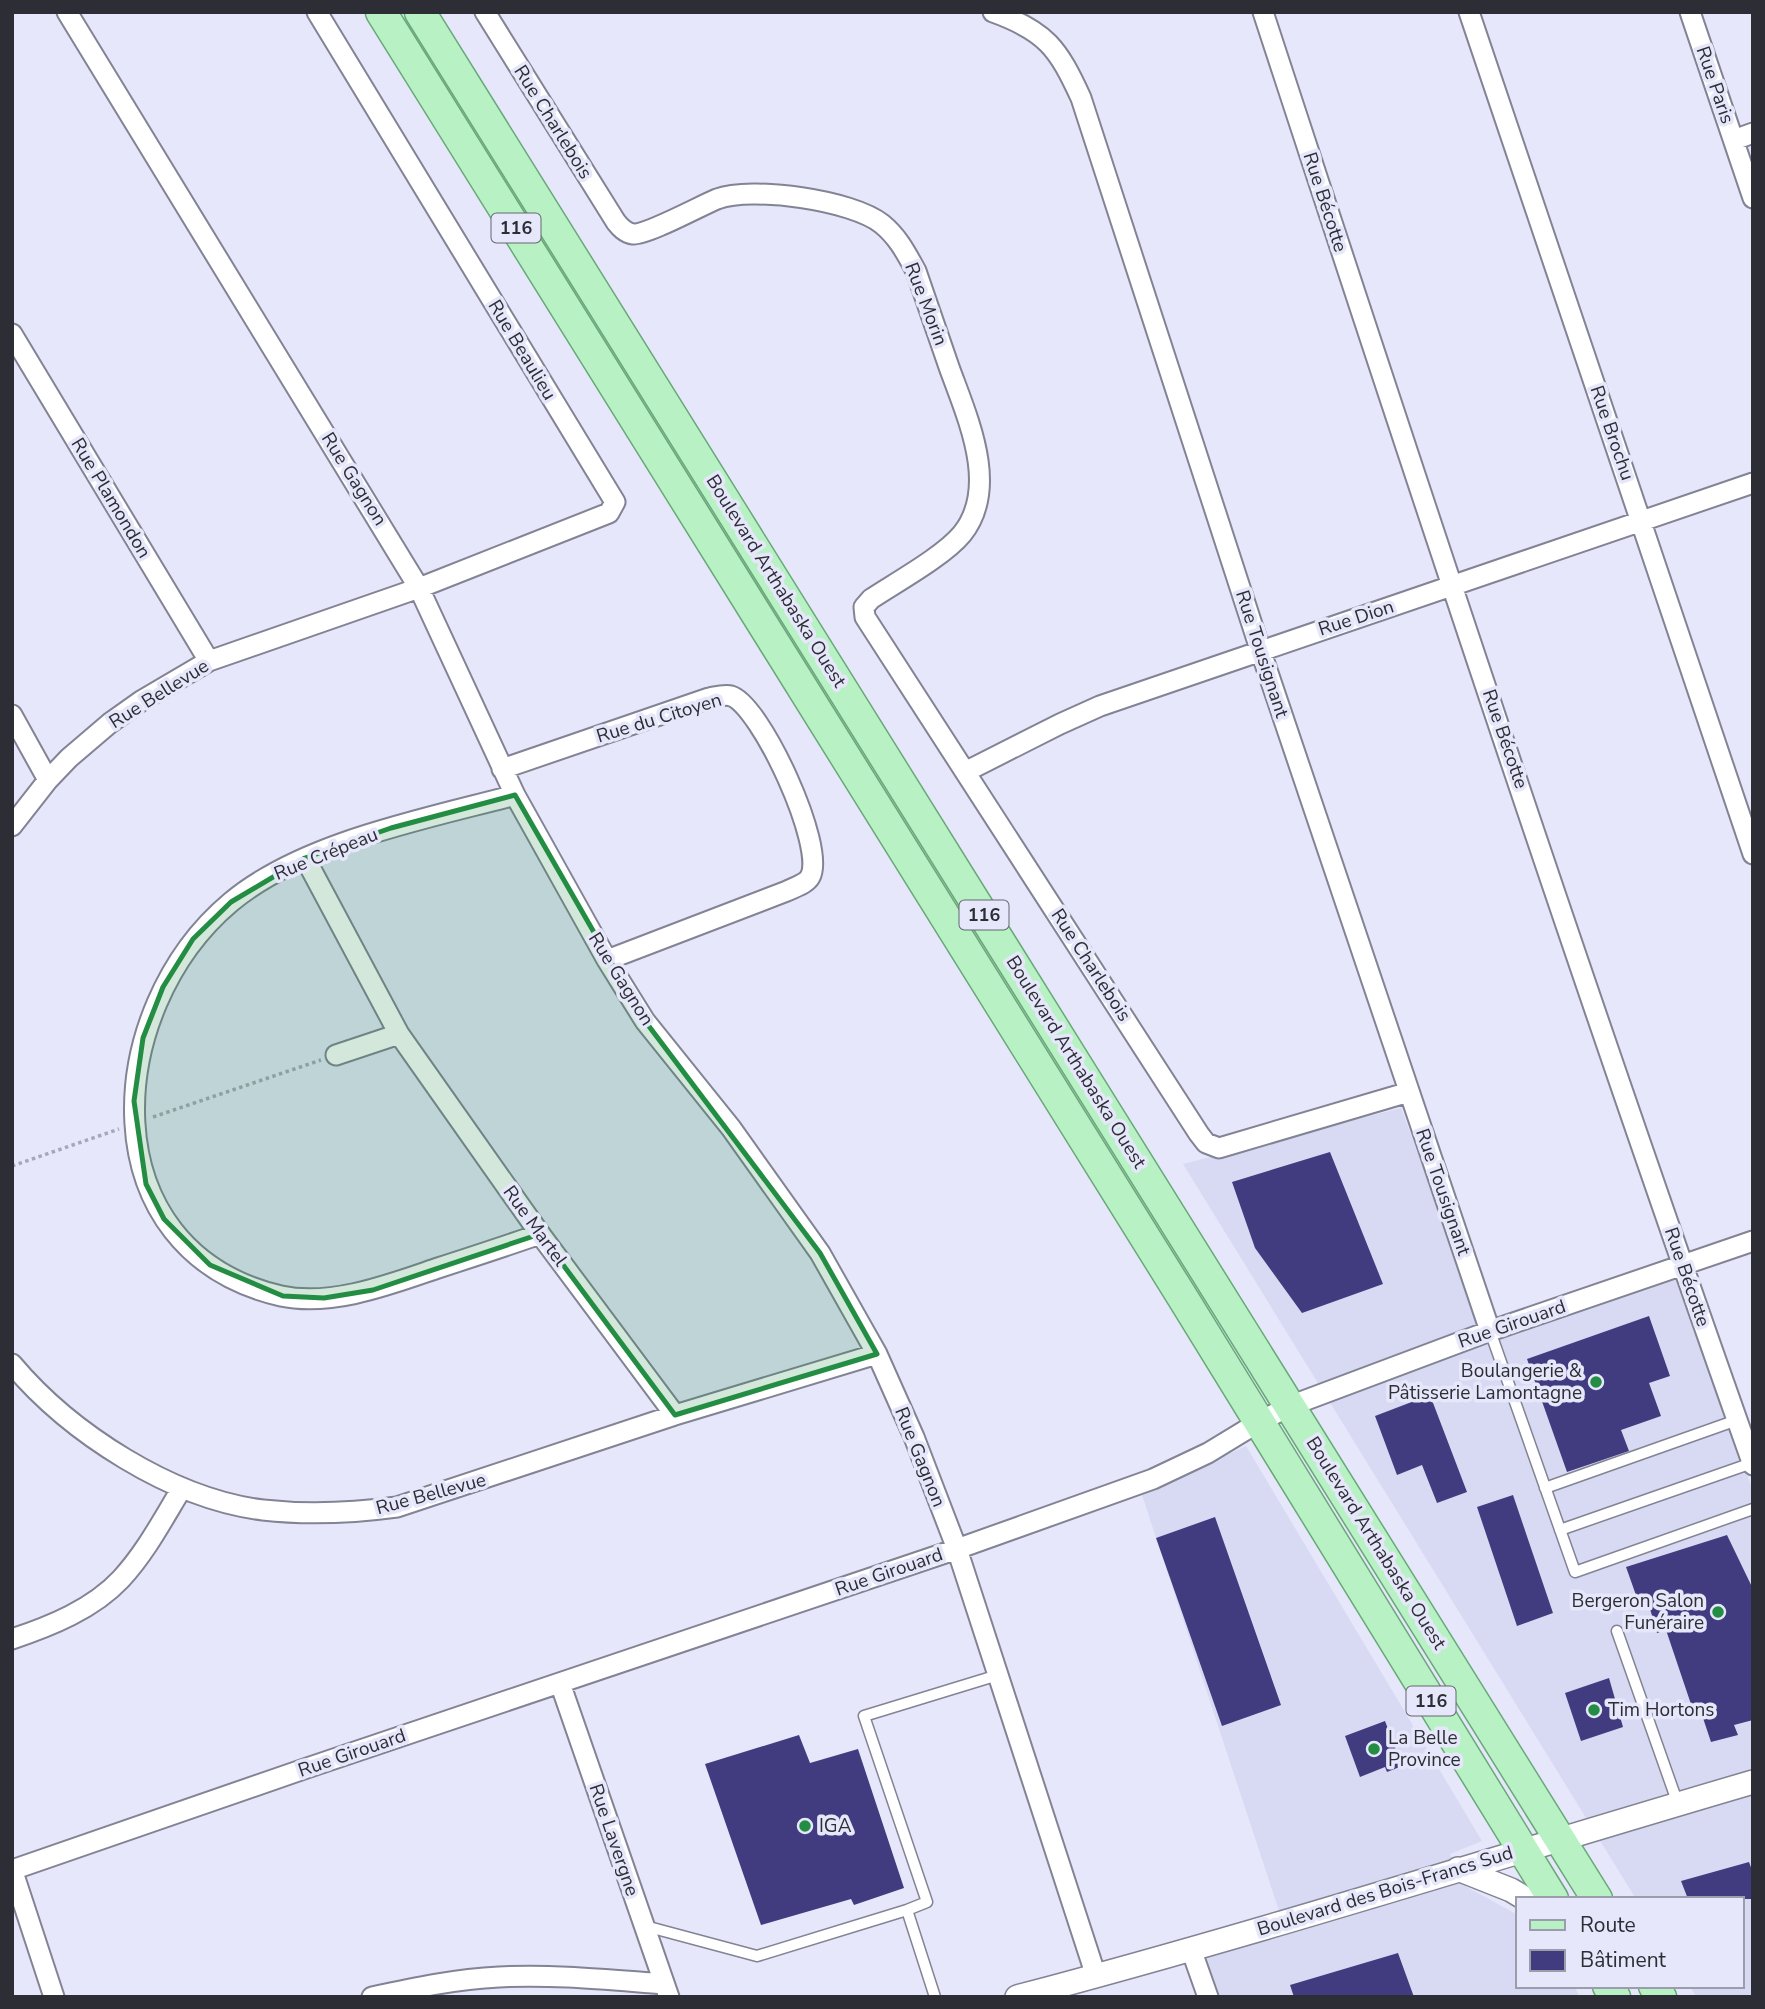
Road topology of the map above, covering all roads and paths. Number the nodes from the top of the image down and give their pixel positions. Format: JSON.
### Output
{"nodes":[{"id":1,"x":67,"y":12,"type":"edge"},
{"id":2,"x":317,"y":12,"type":"edge"},
{"id":3,"x":381,"y":12,"type":"edge"},
{"id":4,"x":421,"y":12,"type":"edge"},
{"id":5,"x":993,"y":12,"type":"edge"},
{"id":6,"x":1263,"y":12,"type":"edge"},
{"id":7,"x":1469,"y":12,"type":"edge"},
{"id":8,"x":1690,"y":12,"type":"edge"},
{"id":9,"x":491,"y":14,"type":"edge"},
{"id":10,"x":1743,"y":137,"type":"edge"},
{"id":11,"x":1753,"y":198,"type":"edge"},
{"id":12,"x":624,"y":231,"type":"joint"},
{"id":13,"x":12,"y":334,"type":"edge"},
{"id":14,"x":19,"y":358,"type":"edge"},
{"id":15,"x":1753,"y":483,"type":"edge"},
{"id":16,"x":1642,"y":520,"type":"junction"},
{"id":17,"x":419,"y":587,"type":"junction"},
{"id":18,"x":1454,"y":587,"type":"junction"},
{"id":19,"x":864,"y":607,"type":"joint"},
{"id":20,"x":1261,"y":649,"type":"junction"},
{"id":21,"x":209,"y":661,"type":"junction"},
{"id":22,"x":12,"y":715,"type":"edge"},
{"id":23,"x":502,"y":769,"type":"junction"},
{"id":24,"x":967,"y":771,"type":"junction"},
{"id":25,"x":48,"y":780,"type":"junction"},
{"id":26,"x":515,"y":795,"type":"junction"},
{"id":27,"x":12,"y":826,"type":"edge"},
{"id":28,"x":1753,"y":854,"type":"edge"},
{"id":29,"x":305,"y":858,"type":"junction"},
{"id":30,"x":607,"y":960,"type":"junction"},
{"id":31,"x":398,"y":1034,"type":"junction"},
{"id":32,"x":336,"y":1055,"type":"joint"},
{"id":33,"x":1409,"y":1092,"type":"junction"},
{"id":34,"x":134,"y":1124,"type":"junction"},
{"id":35,"x":12,"y":1166,"type":"edge"},
{"id":36,"x":540,"y":1234,"type":"junction"},
{"id":37,"x":1753,"y":1241,"type":"edge"},
{"id":38,"x":1682,"y":1265,"type":"junction"},
{"id":39,"x":1489,"y":1331,"type":"junction"},
{"id":40,"x":877,"y":1354,"type":"junction"},
{"id":41,"x":12,"y":1364,"type":"edge"},
{"id":42,"x":1290,"y":1406,"type":"junction"},
{"id":43,"x":675,"y":1415,"type":"junction"},
{"id":44,"x":1737,"y":1420,"type":"junction"},
{"id":45,"x":1259,"y":1422,"type":"junction"},
{"id":46,"x":1753,"y":1464,"type":"edge"},
{"id":47,"x":182,"y":1488,"type":"junction"},
{"id":48,"x":1545,"y":1488,"type":"junction"},
{"id":49,"x":1753,"y":1509,"type":"edge"},
{"id":50,"x":1560,"y":1530,"type":"junction"},
{"id":51,"x":957,"y":1549,"type":"junction"},
{"id":52,"x":1617,"y":1631,"type":"dead end"},
{"id":53,"x":12,"y":1639,"type":"edge"},
{"id":54,"x":998,"y":1675,"type":"junction"},
{"id":55,"x":560,"y":1683,"type":"junction"},
{"id":56,"x":1753,"y":1782,"type":"edge"},
{"id":57,"x":1679,"y":1804,"type":"junction"},
{"id":58,"x":1559,"y":1839,"type":"junction"},
{"id":59,"x":1522,"y":1850,"type":"junction"},
{"id":60,"x":1458,"y":1869,"type":"junction"},
{"id":61,"x":12,"y":1870,"type":"edge"},
{"id":62,"x":1521,"y":1897,"type":"edge"},
{"id":63,"x":1552,"y":1897,"type":"edge"},
{"id":64,"x":1596,"y":1897,"type":"edge"},
{"id":65,"x":907,"y":1910,"type":"junction"},
{"id":66,"x":644,"y":1926,"type":"junction"},
{"id":67,"x":1191,"y":1950,"type":"junction"},
{"id":68,"x":1096,"y":1976,"type":"junction"},
{"id":69,"x":667,"y":1990,"type":"edge"},
{"id":70,"x":54,"y":1997,"type":"edge"},
{"id":71,"x":372,"y":1997,"type":"edge"},
{"id":72,"x":935,"y":1997,"type":"edge"},
{"id":73,"x":1017,"y":1997,"type":"edge"},
{"id":74,"x":1208,"y":1997,"type":"edge"}],
"edges":[{"from":1,"to":17,"type":"street","name":"Rue Gagnon"},
{"from":2,"to":17,"type":"street","name":"Rue Beaulieu"},
{"from":3,"to":45,"type":"main road","name":"Boulevard Arthabaska Ouest","number":"116"},
{"from":4,"to":42,"type":"main road","name":"Boulevard Arthabaska Ouest","number":"116"},
{"from":5,"to":20,"type":"street","name":"Rue Tousignant"},
{"from":6,"to":18,"type":"street","name":"Rue Bécotte"},
{"from":7,"to":16,"type":"street","name":"Rue Brochu"},
{"from":8,"to":10,"type":"street","name":"Rue Paris"},
{"from":9,"to":12,"type":"street","name":"Rue Charlebois"},
{"from":10,"to":11,"type":"street","name":"Rue Paris"},
{"from":12,"to":19,"type":"street","name":"Rue Morin"},
{"from":13,"to":14,"type":"street","name":"Rue Plamondon"},
{"from":14,"to":21,"type":"street","name":"Rue Plamondon"},
{"from":15,"to":16,"type":"street","name":"Rue Dion"},
{"from":16,"to":18,"type":"street","name":"Rue Dion"},
{"from":16,"to":28,"type":"street","name":"Rue Brochu"},
{"from":17,"to":21,"type":"street","name":"Rue Bellevue"},
{"from":17,"to":23,"type":"street","name":"Rue Gagnon"},
{"from":18,"to":20,"type":"street","name":"Rue Dion"},
{"from":18,"to":38,"type":"street","name":"Rue Bécotte"},
{"from":19,"to":24,"type":"street","name":"Rue Charlebois"},
{"from":20,"to":24,"type":"street","name":"Rue Dion"},
{"from":20,"to":33,"type":"street","name":"Rue Tousignant"},
{"from":21,"to":25,"type":"street","name":"Rue Bellevue"},
{"from":22,"to":25,"type":"street"},
{"from":23,"to":26,"type":"street","name":"Rue Gagnon"},
{"from":23,"to":30,"type":"street","name":"Rue du Citoyen"},
{"from":24,"to":33,"type":"street","name":"Rue Charlebois"},
{"from":25,"to":27,"type":"street","name":"Rue Bellevue"},
{"from":26,"to":29,"type":"street","name":"Rue Crépeau"},
{"from":26,"to":30,"type":"street","name":"Rue Gagnon"},
{"from":29,"to":31,"type":"street","name":"Rue Martel"},
{"from":29,"to":34,"type":"street","name":"Rue Crépeau"},
{"from":30,"to":40,"type":"street","name":"Rue Gagnon"},
{"from":31,"to":32,"type":"street"},
{"from":31,"to":36,"type":"street","name":"Rue Martel"},
{"from":32,"to":34,"type":"path"},
{"from":33,"to":39,"type":"street","name":"Rue Tousignant"},
{"from":34,"to":35,"type":"path"},
{"from":34,"to":36,"type":"street","name":"Rue Crépeau"},
{"from":36,"to":43,"type":"street","name":"Rue Martel"},
{"from":37,"to":38,"type":"street","name":"Rue Girouard"},
{"from":38,"to":39,"type":"street","name":"Rue Girouard"},
{"from":38,"to":44,"type":"street","name":"Rue Bécotte"},
{"from":39,"to":42,"type":"street","name":"Rue Girouard"},
{"from":39,"to":48,"type":"lane"},
{"from":40,"to":43,"type":"street","name":"Rue Bellevue"},
{"from":40,"to":51,"type":"street","name":"Rue Gagnon"},
{"from":41,"to":47,"type":"street","name":"Rue Bellevue"},
{"from":42,"to":45,"type":"street","name":"Rue Girouard"},
{"from":42,"to":58,"type":"main road","name":"Boulevard Arthabaska Ouest","number":"116"},
{"from":43,"to":47,"type":"street","name":"Rue Bellevue"},
{"from":44,"to":46,"type":"street","name":"Rue Bécotte"},
{"from":44,"to":48,"type":"lane"},
{"from":45,"to":51,"type":"street","name":"Rue Girouard"},
{"from":45,"to":59,"type":"main road","name":"Boulevard Arthabaska Ouest","number":"116"},
{"from":46,"to":50,"type":"lane"},
{"from":47,"to":53,"type":"street"},
{"from":48,"to":50,"type":"lane"},
{"from":49,"to":50,"type":"lane"},
{"from":51,"to":54,"type":"street","name":"Rue Gagnon"},
{"from":51,"to":55,"type":"street","name":"Rue Girouard"},
{"from":52,"to":57,"type":"lane"},
{"from":54,"to":65,"type":"lane"},
{"from":54,"to":68,"type":"street","name":"Rue Gagnon"},
{"from":55,"to":61,"type":"street","name":"Rue Girouard"},
{"from":55,"to":66,"type":"street","name":"Rue Lavergne"},
{"from":56,"to":57,"type":"street","name":"Boulevard des Bois-Francs Sud"},
{"from":57,"to":58,"type":"street","name":"Boulevard des Bois-Francs Sud"},
{"from":58,"to":59,"type":"street","name":"Boulevard des Bois-Francs Sud"},
{"from":58,"to":64,"type":"main road","name":"Boulevard Arthabaska Ouest","number":"116"},
{"from":59,"to":60,"type":"street","name":"Boulevard des Bois-Francs Sud"},
{"from":59,"to":63,"type":"main road","name":"Boulevard Arthabaska Ouest","number":"116"},
{"from":60,"to":62,"type":"street"},
{"from":60,"to":67,"type":"street","name":"Boulevard des Bois-Francs Sud"},
{"from":61,"to":70,"type":"street"},
{"from":65,"to":66,"type":"lane"},
{"from":65,"to":72,"type":"lane"},
{"from":66,"to":69,"type":"street","name":"Rue Lavergne"},
{"from":67,"to":68,"type":"street","name":"Boulevard des Bois-Francs Sud"},
{"from":67,"to":74,"type":"street"},
{"from":68,"to":73,"type":"street","name":"Boulevard des Bois-Francs Sud"},
{"from":69,"to":71,"type":"street"}]}
